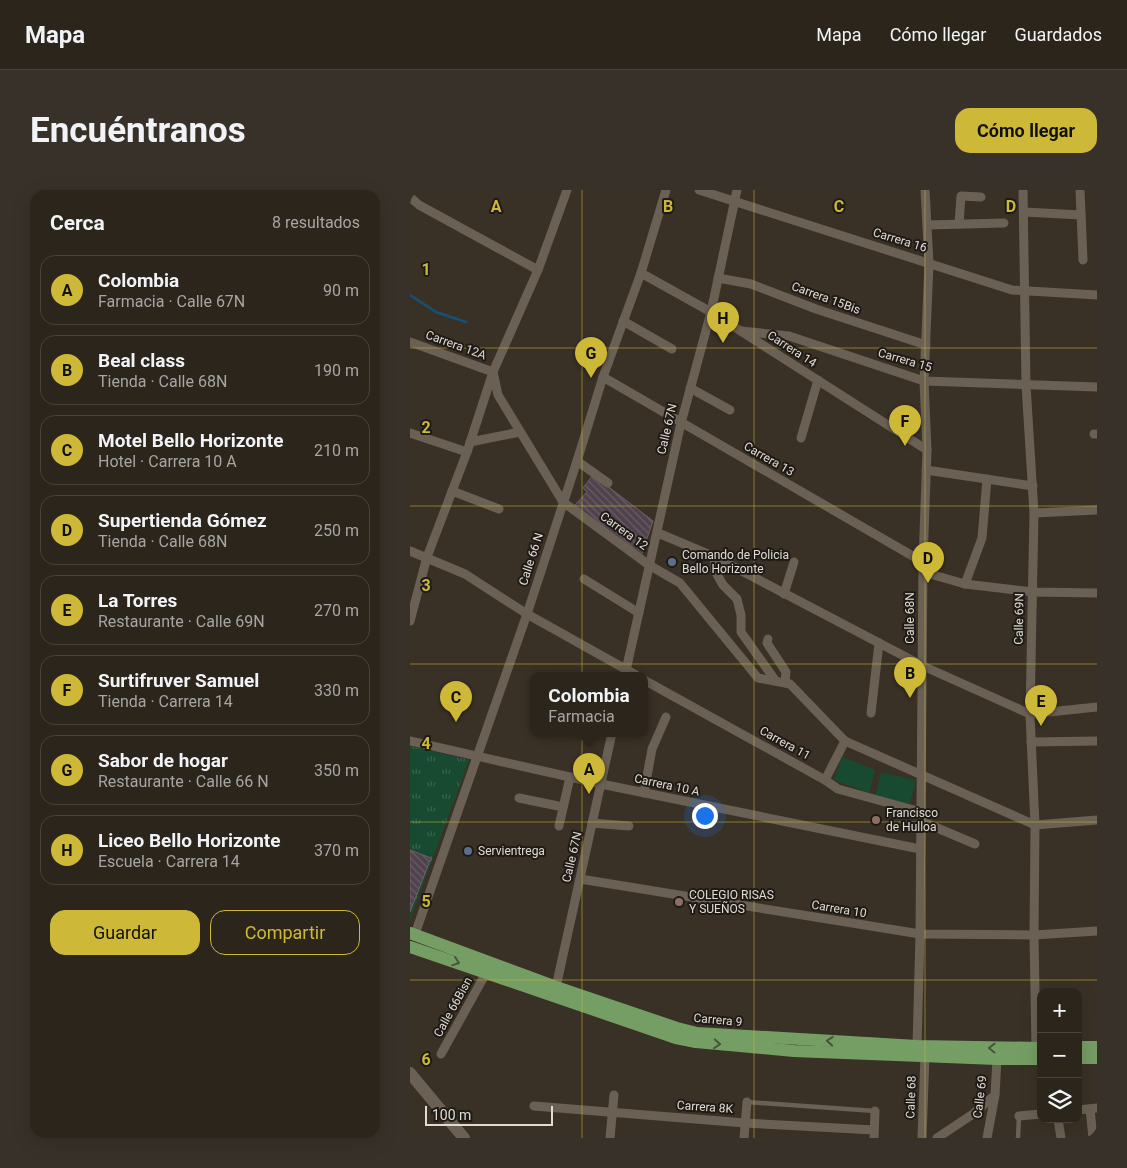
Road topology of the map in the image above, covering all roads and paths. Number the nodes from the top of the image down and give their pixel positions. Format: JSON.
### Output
{"nodes":[{"id":1,"x":566,"y":190,"type":"edge"},
{"id":2,"x":666,"y":190,"type":"edge"},
{"id":3,"x":698,"y":190,"type":"edge"},
{"id":4,"x":737,"y":190,"type":"edge"},
{"id":5,"x":925,"y":190,"type":"edge"},
{"id":6,"x":1024,"y":190,"type":"edge"},
{"id":7,"x":1080,"y":190,"type":"edge"},
{"id":8,"x":410,"y":197,"type":"edge"},
{"id":9,"x":981,"y":197,"type":"dead end"},
{"id":10,"x":734,"y":202,"type":"junction"},
{"id":11,"x":1024,"y":212,"type":"junction"},
{"id":12,"x":1080,"y":215,"type":"junction"},
{"id":13,"x":1004,"y":223,"type":"dead end"},
{"id":14,"x":959,"y":224,"type":"junction"},
{"id":15,"x":927,"y":225,"type":"junction"},
{"id":16,"x":1083,"y":260,"type":"dead end"},
{"id":17,"x":929,"y":263,"type":"junction"},
{"id":18,"x":538,"y":270,"type":"junction"},
{"id":19,"x":641,"y":273,"type":"junction"},
{"id":20,"x":718,"y":278,"type":"junction"},
{"id":21,"x":1024,"y":290,"type":"junction"},
{"id":22,"x":1097,"y":295,"type":"edge"},
{"id":23,"x":711,"y":312,"type":"junction"},
{"id":24,"x":623,"y":322,"type":"junction"},
{"id":25,"x":741,"y":331,"type":"junction"},
{"id":26,"x":410,"y":342,"type":"edge"},
{"id":27,"x":926,"y":344,"type":"junction"},
{"id":28,"x":672,"y":349,"type":"dead end"},
{"id":29,"x":493,"y":372,"type":"junction"},
{"id":30,"x":603,"y":377,"type":"junction"},
{"id":31,"x":818,"y":380,"type":"junction"},
{"id":32,"x":924,"y":380,"type":"junction"},
{"id":33,"x":1026,"y":384,"type":"junction"},
{"id":34,"x":1097,"y":387,"type":"edge"},
{"id":35,"x":690,"y":388,"type":"junction"},
{"id":36,"x":730,"y":410,"type":"dead end"},
{"id":37,"x":681,"y":423,"type":"junction"},
{"id":38,"x":520,"y":432,"type":"junction"},
{"id":39,"x":410,"y":433,"type":"edge"},
{"id":40,"x":801,"y":438,"type":"dead end"},
{"id":41,"x":470,"y":442,"type":"junction"},
{"id":42,"x":927,"y":450,"type":"junction"},
{"id":43,"x":467,"y":452,"type":"junction"},
{"id":44,"x":578,"y":461,"type":"junction"},
{"id":45,"x":926,"y":470,"type":"junction"},
{"id":46,"x":987,"y":479,"type":"junction"},
{"id":47,"x":608,"y":483,"type":"dead end"},
{"id":48,"x":1033,"y":486,"type":"junction"},
{"id":49,"x":452,"y":491,"type":"junction"},
{"id":50,"x":563,"y":502,"type":"junction"},
{"id":51,"x":499,"y":509,"type":"dead end"},
{"id":52,"x":1097,"y":510,"type":"edge"},
{"id":53,"x":1034,"y":513,"type":"junction"},
{"id":54,"x":658,"y":533,"type":"junction"},
{"id":55,"x":410,"y":551,"type":"edge"},
{"id":56,"x":427,"y":557,"type":"junction"},
{"id":57,"x":715,"y":557,"type":"junction"},
{"id":58,"x":794,"y":562,"type":"dead end"},
{"id":59,"x":923,"y":562,"type":"junction"},
{"id":60,"x":649,"y":565,"type":"junction"},
{"id":61,"x":923,"y":572,"type":"junction"},
{"id":62,"x":584,"y":579,"type":"dead end"},
{"id":63,"x":965,"y":584,"type":"junction"},
{"id":64,"x":1032,"y":592,"type":"junction"},
{"id":65,"x":1097,"y":593,"type":"edge"},
{"id":66,"x":784,"y":594,"type":"junction"},
{"id":67,"x":639,"y":613,"type":"junction"},
{"id":68,"x":527,"y":614,"type":"junction"},
{"id":69,"x":410,"y":621,"type":"edge"},
{"id":70,"x":768,"y":639,"type":"dead end"},
{"id":71,"x":879,"y":644,"type":"junction"},
{"id":72,"x":923,"y":666,"type":"junction"},
{"id":73,"x":624,"y":672,"type":"edge"},
{"id":74,"x":626,"y":672,"type":"edge"},
{"id":75,"x":775,"y":680,"type":"junction"},
{"id":76,"x":648,"y":682,"type":"edge"},
{"id":77,"x":785,"y":682,"type":"junction"},
{"id":78,"x":1097,"y":707,"type":"edge"},
{"id":79,"x":871,"y":713,"type":"dead end"},
{"id":80,"x":1030,"y":714,"type":"junction"},
{"id":81,"x":666,"y":717,"type":"dead end"},
{"id":82,"x":611,"y":737,"type":"edge"},
{"id":83,"x":410,"y":741,"type":"edge"},
{"id":84,"x":845,"y":741,"type":"junction"},
{"id":85,"x":1097,"y":741,"type":"edge"},
{"id":86,"x":1032,"y":742,"type":"junction"},
{"id":87,"x":478,"y":756,"type":"junction"},
{"id":88,"x":922,"y":774,"type":"junction"},
{"id":89,"x":570,"y":777,"type":"junction"},
{"id":90,"x":825,"y":780,"type":"junction"},
{"id":91,"x":601,"y":784,"type":"junction"},
{"id":92,"x":644,"y":793,"type":"junction"},
{"id":93,"x":519,"y":798,"type":"dead end"},
{"id":94,"x":563,"y":806,"type":"junction"},
{"id":95,"x":921,"y":816,"type":"junction"},
{"id":96,"x":1097,"y":820,"type":"edge"},
{"id":97,"x":592,"y":823,"type":"junction"},
{"id":98,"x":1035,"y":825,"type":"junction"},
{"id":99,"x":559,"y":826,"type":"dead end"},
{"id":100,"x":629,"y":826,"type":"dead end"},
{"id":101,"x":975,"y":844,"type":"dead end"},
{"id":102,"x":920,"y":849,"type":"junction"},
{"id":103,"x":580,"y":879,"type":"junction"},
{"id":104,"x":1097,"y":931,"type":"edge"},
{"id":105,"x":920,"y":934,"type":"junction"},
{"id":106,"x":1034,"y":935,"type":"junction"},
{"id":107,"x":412,"y":938,"type":"edge"},
{"id":108,"x":486,"y":973,"type":"junction"},
{"id":109,"x":556,"y":987,"type":"junction"},
{"id":110,"x":1038,"y":1033,"type":"edge"},
{"id":111,"x":1082,"y":1047,"type":"edge"},
{"id":112,"x":1097,"y":1047,"type":"edge"},
{"id":113,"x":921,"y":1051,"type":"junction"},
{"id":114,"x":1037,"y":1052,"type":"edge"},
{"id":115,"x":1037,"y":1052,"type":"edge"},
{"id":116,"x":441,"y":1054,"type":"dead end"},
{"id":117,"x":1082,"y":1058,"type":"edge"},
{"id":118,"x":1097,"y":1058,"type":"edge"},
{"id":119,"x":997,"y":1059,"type":"junction"},
{"id":120,"x":410,"y":1073,"type":"edge"},
{"id":121,"x":614,"y":1095,"type":"dead end"},
{"id":122,"x":995,"y":1096,"type":"junction"},
{"id":123,"x":747,"y":1102,"type":"joint"},
{"id":124,"x":534,"y":1106,"type":"dead end"},
{"id":125,"x":1093,"y":1108,"type":"edge"},
{"id":126,"x":875,"y":1111,"type":"joint"},
{"id":127,"x":613,"y":1112,"type":"junction"},
{"id":128,"x":1037,"y":1114,"type":"edge"},
{"id":129,"x":1018,"y":1116,"type":"joint"},
{"id":130,"x":745,"y":1122,"type":"junction"},
{"id":131,"x":1059,"y":1123,"type":"edge"},
{"id":132,"x":874,"y":1134,"type":"edge"},
{"id":133,"x":464,"y":1138,"type":"edge"},
{"id":134,"x":610,"y":1138,"type":"edge"},
{"id":135,"x":744,"y":1138,"type":"edge"},
{"id":136,"x":922,"y":1138,"type":"edge"},
{"id":137,"x":937,"y":1138,"type":"edge"},
{"id":138,"x":987,"y":1138,"type":"edge"},
{"id":139,"x":1018,"y":1138,"type":"edge"},
{"id":140,"x":1061,"y":1138,"type":"edge"},
{"id":141,"x":1094,"y":1138,"type":"edge"}],
"edges":[{"from":1,"to":18,"type":"street"},
{"from":2,"to":19,"type":"street","name":"Calle 66 N"},
{"from":3,"to":10,"type":"street","name":"Carrera 16"},
{"from":4,"to":10,"type":"street","name":"Calle 67N"},
{"from":5,"to":15,"type":"street","name":"Calle 68N"},
{"from":6,"to":11,"type":"street","name":"Calle 69N"},
{"from":7,"to":12,"type":"street"},
{"from":8,"to":18,"type":"street"},
{"from":9,"to":14,"type":"street"},
{"from":10,"to":17,"type":"street","name":"Carrera 16"},
{"from":10,"to":20,"type":"street","name":"Calle 67N"},
{"from":11,"to":12,"type":"street"},
{"from":11,"to":21,"type":"street","name":"Calle 69N"},
{"from":12,"to":16,"type":"street"},
{"from":13,"to":14,"type":"street"},
{"from":14,"to":15,"type":"street"},
{"from":15,"to":17,"type":"street","name":"Calle 68N"},
{"from":17,"to":21,"type":"street","name":"Carrera 16"},
{"from":17,"to":27,"type":"street","name":"Calle 68N"},
{"from":18,"to":29,"type":"street"},
{"from":19,"to":23,"type":"street","name":"Carrera 14"},
{"from":19,"to":24,"type":"street","name":"Calle 66 N"},
{"from":20,"to":23,"type":"street","name":"Calle 67N"},
{"from":20,"to":27,"type":"street","name":"Carrera 15Bis"},
{"from":21,"to":22,"type":"street","name":"Carrera 16"},
{"from":21,"to":33,"type":"street","name":"Calle 69N"},
{"from":23,"to":25,"type":"street","name":"Carrera 14"},
{"from":23,"to":35,"type":"street","name":"Calle 67N"},
{"from":24,"to":28,"type":"street"},
{"from":24,"to":30,"type":"street","name":"Calle 66 N"},
{"from":25,"to":31,"type":"street","name":"Carrera 14"},
{"from":25,"to":32,"type":"street","name":"Carrera 15"},
{"from":26,"to":29,"type":"street","name":"Carrera 12A"},
{"from":27,"to":32,"type":"street","name":"Calle 68N"},
{"from":29,"to":38,"type":"street","name":"Carrera 12"},
{"from":29,"to":41,"type":"street"},
{"from":30,"to":37,"type":"street","name":"Carrera 13"},
{"from":30,"to":44,"type":"street","name":"Calle 66 N"},
{"from":31,"to":40,"type":"street"},
{"from":31,"to":42,"type":"street","name":"Carrera 14"},
{"from":32,"to":33,"type":"street","name":"Carrera 15"},
{"from":32,"to":42,"type":"street","name":"Calle 68N"},
{"from":33,"to":34,"type":"street","name":"Carrera 15"},
{"from":33,"to":48,"type":"street","name":"Calle 69N"},
{"from":35,"to":36,"type":"street"},
{"from":35,"to":37,"type":"street","name":"Calle 67N"},
{"from":37,"to":54,"type":"street","name":"Calle 67N"},
{"from":37,"to":59,"type":"street","name":"Carrera 13"},
{"from":38,"to":41,"type":"street"},
{"from":38,"to":50,"type":"street","name":"Carrera 12"},
{"from":39,"to":43,"type":"street"},
{"from":41,"to":43,"type":"street"},
{"from":42,"to":45,"type":"street","name":"Calle 68N"},
{"from":43,"to":49,"type":"street"},
{"from":44,"to":47,"type":"street"},
{"from":44,"to":50,"type":"street","name":"Calle 66 N"},
{"from":45,"to":46,"type":"street"},
{"from":45,"to":59,"type":"street","name":"Calle 68N"},
{"from":46,"to":48,"type":"street"},
{"from":46,"to":63,"type":"street"},
{"from":48,"to":53,"type":"street","name":"Calle 69N"},
{"from":49,"to":51,"type":"street"},
{"from":49,"to":56,"type":"street"},
{"from":50,"to":60,"type":"street","name":"Carrera 12"},
{"from":50,"to":68,"type":"street","name":"Calle 66 N"},
{"from":52,"to":53,"type":"street"},
{"from":53,"to":64,"type":"street","name":"Calle 69N"},
{"from":54,"to":57,"type":"street","name":"Carrera 12"},
{"from":54,"to":60,"type":"street","name":"Calle 67N"},
{"from":55,"to":56,"type":"street"},
{"from":56,"to":68,"type":"street"},
{"from":56,"to":69,"type":"street"},
{"from":57,"to":66,"type":"street","name":"Carrera 12"},
{"from":57,"to":75,"type":"street"},
{"from":58,"to":66,"type":"street"},
{"from":59,"to":61,"type":"street","name":"Calle 68N"},
{"from":60,"to":67,"type":"street","name":"Calle 67N"},
{"from":60,"to":75,"type":"street","name":"Carrera 12"},
{"from":61,"to":63,"type":"street"},
{"from":61,"to":72,"type":"street","name":"Calle 68N"},
{"from":62,"to":67,"type":"street"},
{"from":63,"to":64,"type":"street"},
{"from":64,"to":65,"type":"street"},
{"from":64,"to":80,"type":"street","name":"Calle 69N"},
{"from":66,"to":71,"type":"street","name":"Carrera 12"},
{"from":67,"to":74,"type":"street","name":"Calle 67N"},
{"from":68,"to":73,"type":"street"},
{"from":68,"to":87,"type":"street","name":"Calle 66 N"},
{"from":70,"to":77,"type":"street"},
{"from":71,"to":72,"type":"street","name":"Carrera 12"},
{"from":71,"to":79,"type":"street"},
{"from":72,"to":80,"type":"street","name":"Carrera 12"},
{"from":72,"to":88,"type":"street","name":"Calle 68N"},
{"from":75,"to":77,"type":"street","name":"Carrera 12"},
{"from":76,"to":90,"type":"street","name":"Carrera 11"},
{"from":77,"to":84,"type":"street","name":"Carrera 12"},
{"from":78,"to":80,"type":"street"},
{"from":80,"to":86,"type":"street","name":"Calle 69N"},
{"from":81,"to":92,"type":"street"},
{"from":82,"to":91,"type":"street","name":"Calle 67N"},
{"from":83,"to":87,"type":"street","name":"Carrera 10 A"},
{"from":84,"to":88,"type":"street","name":"Carrera 12"},
{"from":84,"to":90,"type":"street"},
{"from":85,"to":86,"type":"street"},
{"from":86,"to":98,"type":"street","name":"Calle 69N"},
{"from":87,"to":89,"type":"street","name":"Carrera 10 A"},
{"from":87,"to":107,"type":"street","name":"Calle 66 N"},
{"from":88,"to":95,"type":"street","name":"Calle 68N"},
{"from":88,"to":98,"type":"street"},
{"from":89,"to":91,"type":"street","name":"Carrera 10 A"},
{"from":89,"to":94,"type":"street"},
{"from":90,"to":95,"type":"street","name":"Carrera 11"},
{"from":91,"to":92,"type":"street","name":"Carrera 10 A"},
{"from":91,"to":97,"type":"street","name":"Calle 67N"},
{"from":92,"to":102,"type":"street","name":"Carrera 10 A"},
{"from":93,"to":94,"type":"street"},
{"from":94,"to":99,"type":"street"},
{"from":95,"to":101,"type":"street","name":"Carrera 11"},
{"from":95,"to":102,"type":"street","name":"Calle 68N"},
{"from":96,"to":98,"type":"street"},
{"from":97,"to":100,"type":"street"},
{"from":97,"to":103,"type":"street","name":"Calle 67N"},
{"from":98,"to":106,"type":"street","name":"Calle 69N"},
{"from":102,"to":105,"type":"street","name":"Calle 68N"},
{"from":103,"to":105,"type":"street","name":"Carrera 10"},
{"from":103,"to":109,"type":"street","name":"Calle 67N"},
{"from":104,"to":106,"type":"street","name":"Carrera 10"},
{"from":105,"to":106,"type":"street","name":"Carrera 10"},
{"from":105,"to":113,"type":"street","name":"Calle 68N"},
{"from":106,"to":110,"type":"street","name":"Calle 69N"},
{"from":107,"to":108,"type":"main road","name":"Carrera 9","one_way":true},
{"from":107,"to":109,"type":"main road","name":"Carrera 9"},
{"from":108,"to":113,"type":"main road","name":"Carrera 9","one_way":true},
{"from":108,"to":116,"type":"street","name":"Calle 66Bisn"},
{"from":113,"to":109,"type":"main road","name":"Carrera 9","one_way":true},
{"from":111,"to":112,"type":"main road"},
{"from":114,"to":113,"type":"main road","name":"Carrera 9","one_way":true},
{"from":113,"to":119,"type":"main road","name":"Carrera 9"},
{"from":113,"to":136,"type":"street","name":"Calle 68"},
{"from":115,"to":119,"type":"main road","name":"Carrera 9"},
{"from":117,"to":118,"type":"main road"},
{"from":119,"to":122,"type":"street","name":"Calle 69"},
{"from":120,"to":133,"type":"main road"},
{"from":121,"to":127,"type":"street"},
{"from":122,"to":137,"type":"street"},
{"from":122,"to":138,"type":"street","name":"Calle 69"},
{"from":123,"to":126,"type":"lane"},
{"from":123,"to":130,"type":"street"},
{"from":124,"to":127,"type":"street","name":"Carrera 8K"},
{"from":125,"to":141,"type":"street"},
{"from":126,"to":132,"type":"street"},
{"from":127,"to":130,"type":"street","name":"Carrera 8K"},
{"from":127,"to":134,"type":"street"},
{"from":128,"to":129,"type":"street"},
{"from":129,"to":139,"type":"lane"},
{"from":130,"to":132,"type":"street","name":"Carrera 8K"},
{"from":130,"to":135,"type":"street"},
{"from":131,"to":140,"type":"street"}]}
